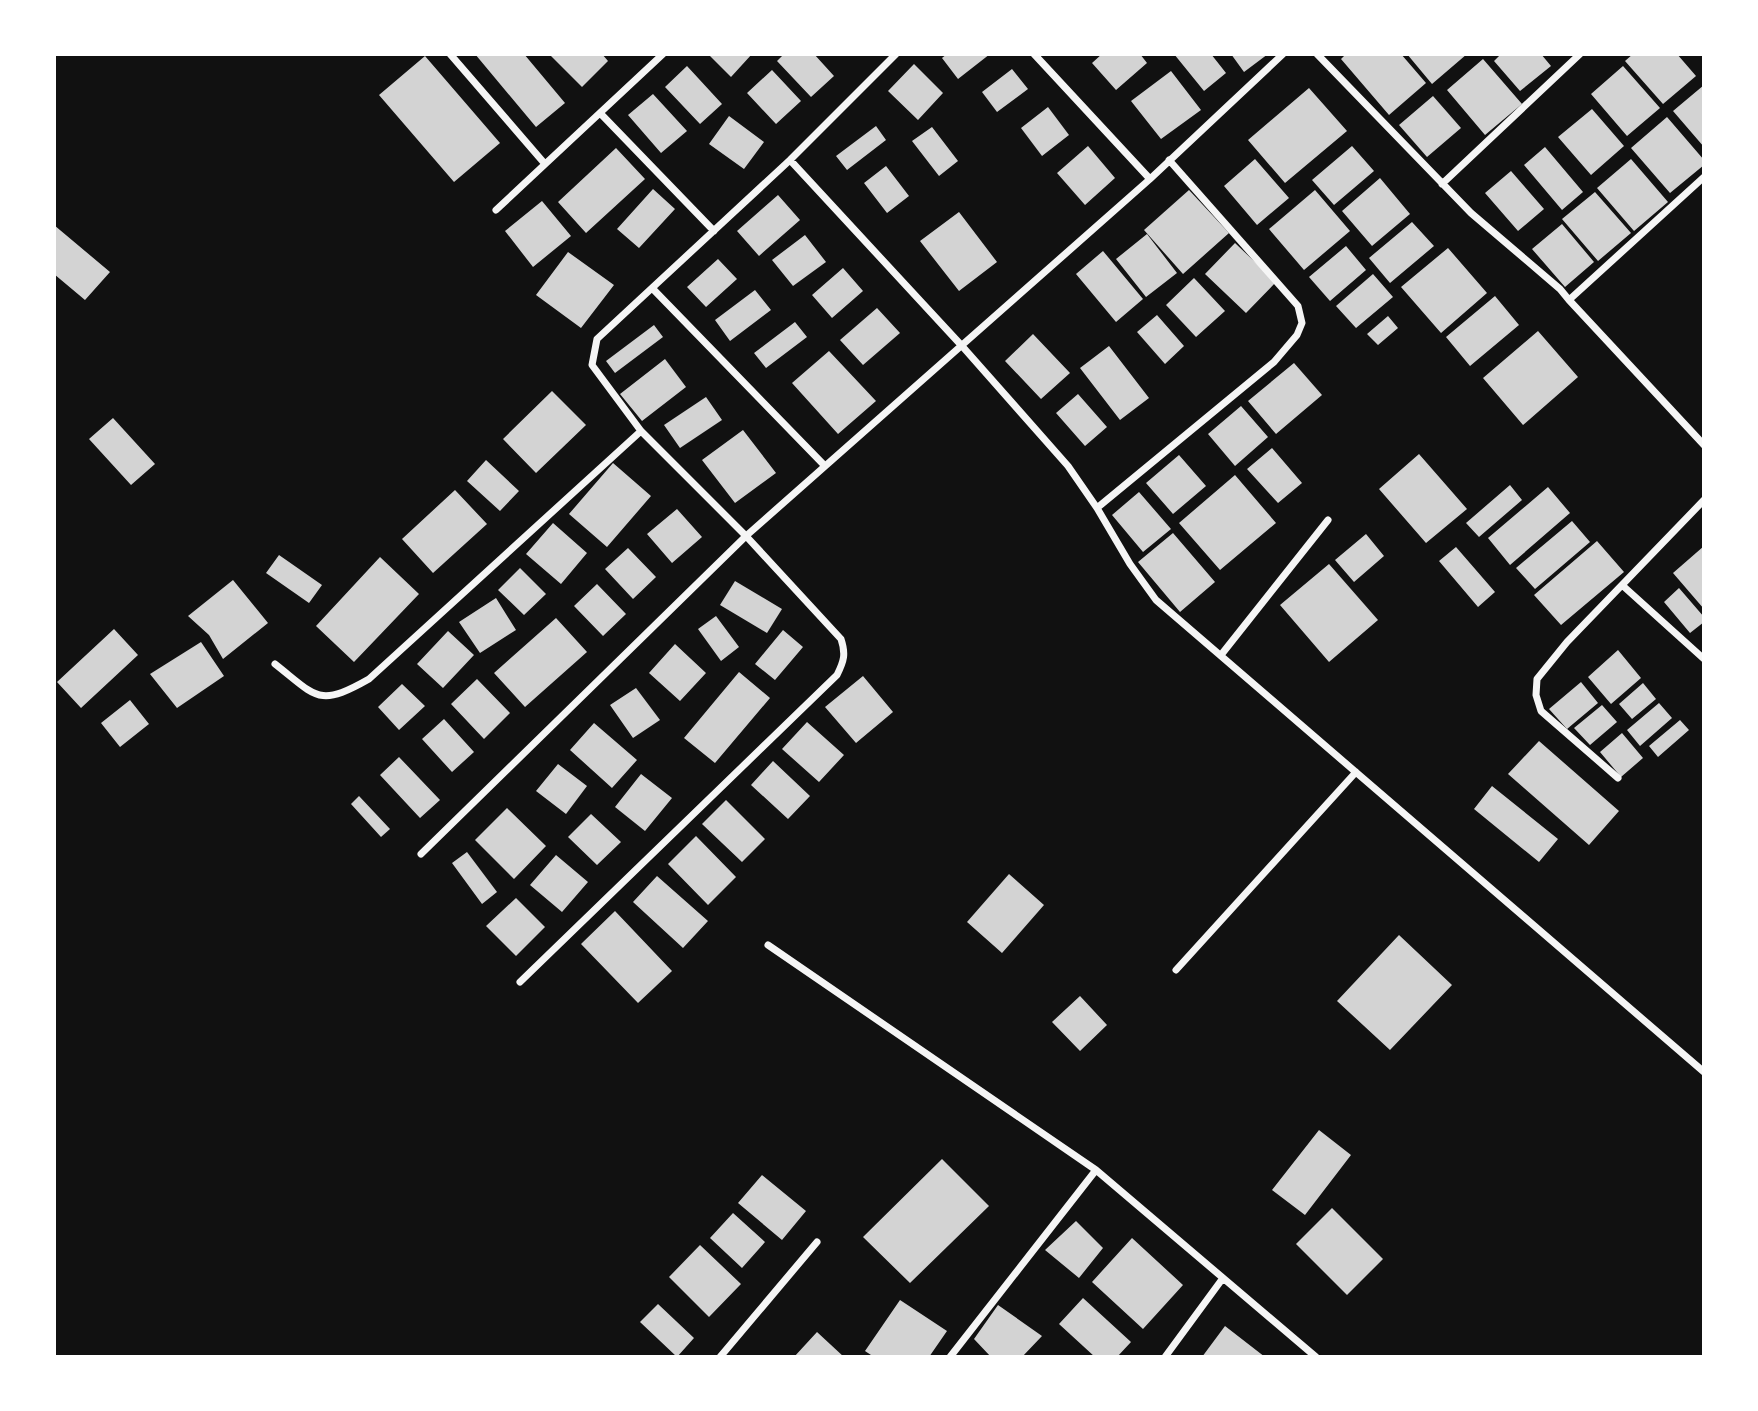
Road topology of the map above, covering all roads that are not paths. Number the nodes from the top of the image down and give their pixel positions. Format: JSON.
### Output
{"nodes":[{"id":1,"x":450,"y":54,"type":"edge"},
{"id":2,"x":663,"y":54,"type":"edge"},
{"id":3,"x":896,"y":54,"type":"edge"},
{"id":4,"x":1034,"y":54,"type":"edge"},
{"id":5,"x":1283,"y":54,"type":"edge"},
{"id":6,"x":1317,"y":54,"type":"edge"},
{"id":7,"x":1580,"y":54,"type":"edge"},
{"id":8,"x":600,"y":113,"type":"junction"},
{"id":9,"x":790,"y":160,"type":"junction"},
{"id":10,"x":1169,"y":160,"type":"junction"},
{"id":11,"x":545,"y":164,"type":"junction"},
{"id":12,"x":1704,"y":177,"type":"edge"},
{"id":13,"x":1150,"y":179,"type":"junction"},
{"id":14,"x":1442,"y":184,"type":"junction"},
{"id":15,"x":496,"y":210,"type":"dead end"},
{"id":16,"x":714,"y":230,"type":"junction"},
{"id":17,"x":652,"y":288,"type":"junction"},
{"id":18,"x":1569,"y":300,"type":"junction"},
{"id":19,"x":962,"y":346,"type":"junction"},
{"id":20,"x":641,"y":431,"type":"junction"},
{"id":21,"x":1704,"y":445,"type":"edge"},
{"id":22,"x":825,"y":466,"type":"junction"},
{"id":23,"x":1704,"y":500,"type":"edge"},
{"id":24,"x":1097,"y":508,"type":"junction"},
{"id":25,"x":1328,"y":520,"type":"dead end"},
{"id":26,"x":746,"y":536,"type":"junction"},
{"id":27,"x":1622,"y":585,"type":"junction"},
{"id":28,"x":1222,"y":655,"type":"junction"},
{"id":29,"x":1704,"y":659,"type":"edge"},
{"id":30,"x":275,"y":664,"type":"dead end"},
{"id":31,"x":1356,"y":772,"type":"junction"},
{"id":32,"x":1618,"y":778,"type":"dead end"},
{"id":33,"x":421,"y":854,"type":"dead end"},
{"id":34,"x":768,"y":945,"type":"dead end"},
{"id":35,"x":1176,"y":970,"type":"dead end"},
{"id":36,"x":520,"y":982,"type":"dead end"},
{"id":37,"x":1704,"y":1072,"type":"edge"},
{"id":38,"x":1097,"y":1170,"type":"junction"},
{"id":39,"x":817,"y":1242,"type":"dead end"},
{"id":40,"x":1223,"y":1278,"type":"junction"},
{"id":41,"x":720,"y":1357,"type":"edge"},
{"id":42,"x":950,"y":1357,"type":"edge"},
{"id":43,"x":1165,"y":1357,"type":"edge"},
{"id":44,"x":1316,"y":1357,"type":"edge"}],
"edges":[{"from":1,"to":11,"type":"street"},
{"from":2,"to":8,"type":"street"},
{"from":3,"to":9,"type":"street"},
{"from":4,"to":13,"type":"street"},
{"from":5,"to":10,"type":"street"},
{"from":6,"to":14,"type":"street"},
{"from":7,"to":14,"type":"street"},
{"from":8,"to":11,"type":"street"},
{"from":8,"to":16,"type":"street"},
{"from":9,"to":16,"type":"street"},
{"from":9,"to":19,"type":"street"},
{"from":10,"to":13,"type":"street"},
{"from":10,"to":24,"type":"street"},
{"from":11,"to":15,"type":"street"},
{"from":12,"to":18,"type":"street"},
{"from":13,"to":19,"type":"street"},
{"from":14,"to":18,"type":"street"},
{"from":16,"to":17,"type":"street"},
{"from":17,"to":20,"type":"street"},
{"from":17,"to":22,"type":"street"},
{"from":18,"to":21,"type":"street"},
{"from":19,"to":22,"type":"street"},
{"from":19,"to":24,"type":"street"},
{"from":20,"to":26,"type":"street"},
{"from":20,"to":30,"type":"street"},
{"from":22,"to":26,"type":"street"},
{"from":23,"to":27,"type":"street"},
{"from":24,"to":28,"type":"street"},
{"from":25,"to":28,"type":"street"},
{"from":26,"to":33,"type":"street"},
{"from":26,"to":36,"type":"street"},
{"from":27,"to":29,"type":"street"},
{"from":27,"to":32,"type":"street"},
{"from":28,"to":31,"type":"street"},
{"from":31,"to":35,"type":"street"},
{"from":31,"to":37,"type":"street"},
{"from":34,"to":38,"type":"street"},
{"from":38,"to":40,"type":"street"},
{"from":38,"to":42,"type":"street"},
{"from":39,"to":41,"type":"street"},
{"from":40,"to":43,"type":"street"},
{"from":40,"to":44,"type":"street"}]}
